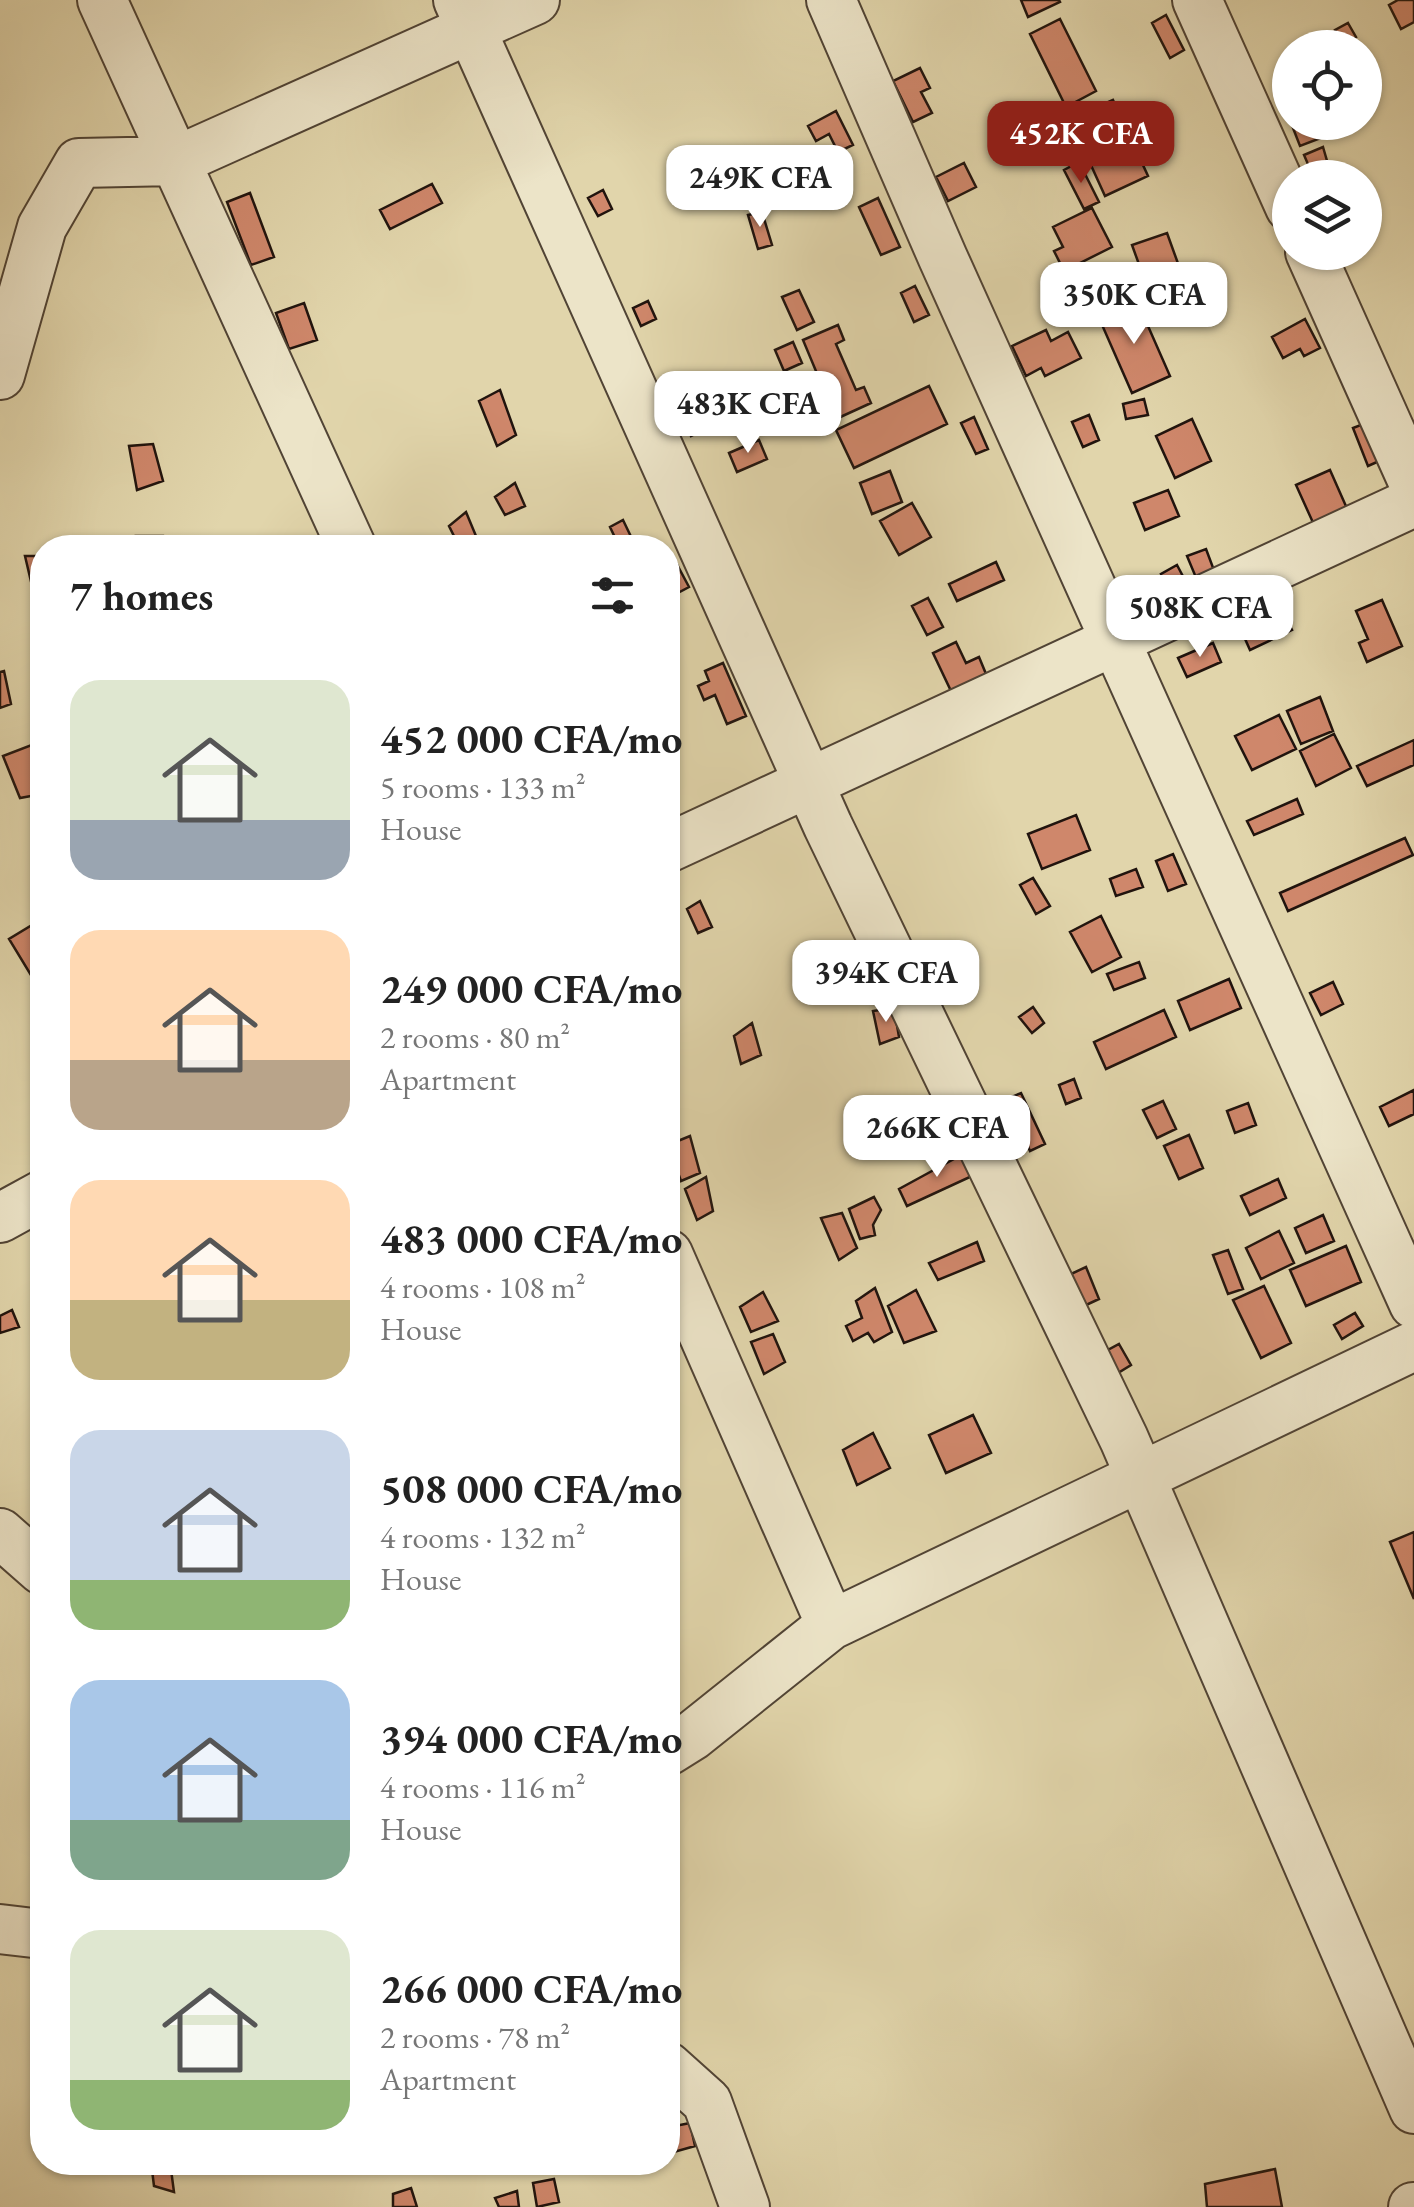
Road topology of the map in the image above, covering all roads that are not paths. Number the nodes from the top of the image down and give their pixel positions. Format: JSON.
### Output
{"nodes":[{"id":1,"x":102,"y":0,"type":"edge"},
{"id":2,"x":535,"y":0,"type":"edge"},
{"id":3,"x":831,"y":0,"type":"edge"},
{"id":4,"x":1197,"y":0,"type":"edge"},
{"id":5,"x":464,"y":14,"type":"edge"},
{"id":6,"x":176,"y":161,"type":"junction"},
{"id":7,"x":1272,"y":167,"type":"edge"},
{"id":8,"x":1318,"y":270,"type":"edge"},
{"id":9,"x":0,"y":375,"type":"edge"},
{"id":10,"x":1414,"y":484,"type":"edge"},
{"id":11,"x":1414,"y":502,"type":"edge"},
{"id":12,"x":346,"y":535,"type":"edge"},
{"id":13,"x":1116,"y":640,"type":"junction"},
{"id":14,"x":809,"y":782,"type":"junction"},
{"id":15,"x":680,"y":842,"type":"edge"},
{"id":16,"x":30,"y":1201,"type":"edge"},
{"id":17,"x":0,"y":1218,"type":"edge"},
{"id":18,"x":680,"y":1281,"type":"edge"},
{"id":19,"x":1414,"y":1304,"type":"edge"},
{"id":20,"x":1414,"y":1346,"type":"edge"},
{"id":21,"x":1140,"y":1477,"type":"junction"},
{"id":22,"x":0,"y":1533,"type":"edge"},
{"id":23,"x":30,"y":1559,"type":"edge"},
{"id":24,"x":831,"y":1625,"type":"junction"},
{"id":25,"x":680,"y":1744,"type":"edge"},
{"id":26,"x":0,"y":1929,"type":"edge"},
{"id":27,"x":30,"y":1933,"type":"edge"},
{"id":28,"x":680,"y":2078,"type":"edge"},
{"id":29,"x":1414,"y":2109,"type":"edge"},
{"id":30,"x":745,"y":2207,"type":"edge"}],
"edges":[{"from":1,"to":6,"type":"street"},
{"from":2,"to":5,"type":"street"},
{"from":3,"to":13,"type":"street"},
{"from":4,"to":7,"type":"street"},
{"from":5,"to":6,"type":"street"},
{"from":5,"to":14,"type":"street"},
{"from":6,"to":9,"type":"street"},
{"from":6,"to":12,"type":"street"},
{"from":8,"to":10,"type":"street"},
{"from":11,"to":13,"type":"street"},
{"from":13,"to":14,"type":"street"},
{"from":13,"to":19,"type":"street"},
{"from":14,"to":15,"type":"street"},
{"from":14,"to":21,"type":"street"},
{"from":16,"to":17,"type":"street"},
{"from":18,"to":24,"type":"street"},
{"from":20,"to":21,"type":"street"},
{"from":21,"to":24,"type":"street"},
{"from":21,"to":29,"type":"street"},
{"from":22,"to":23,"type":"street"},
{"from":24,"to":25,"type":"street"},
{"from":26,"to":27,"type":"street"},
{"from":28,"to":30,"type":"street"}]}
